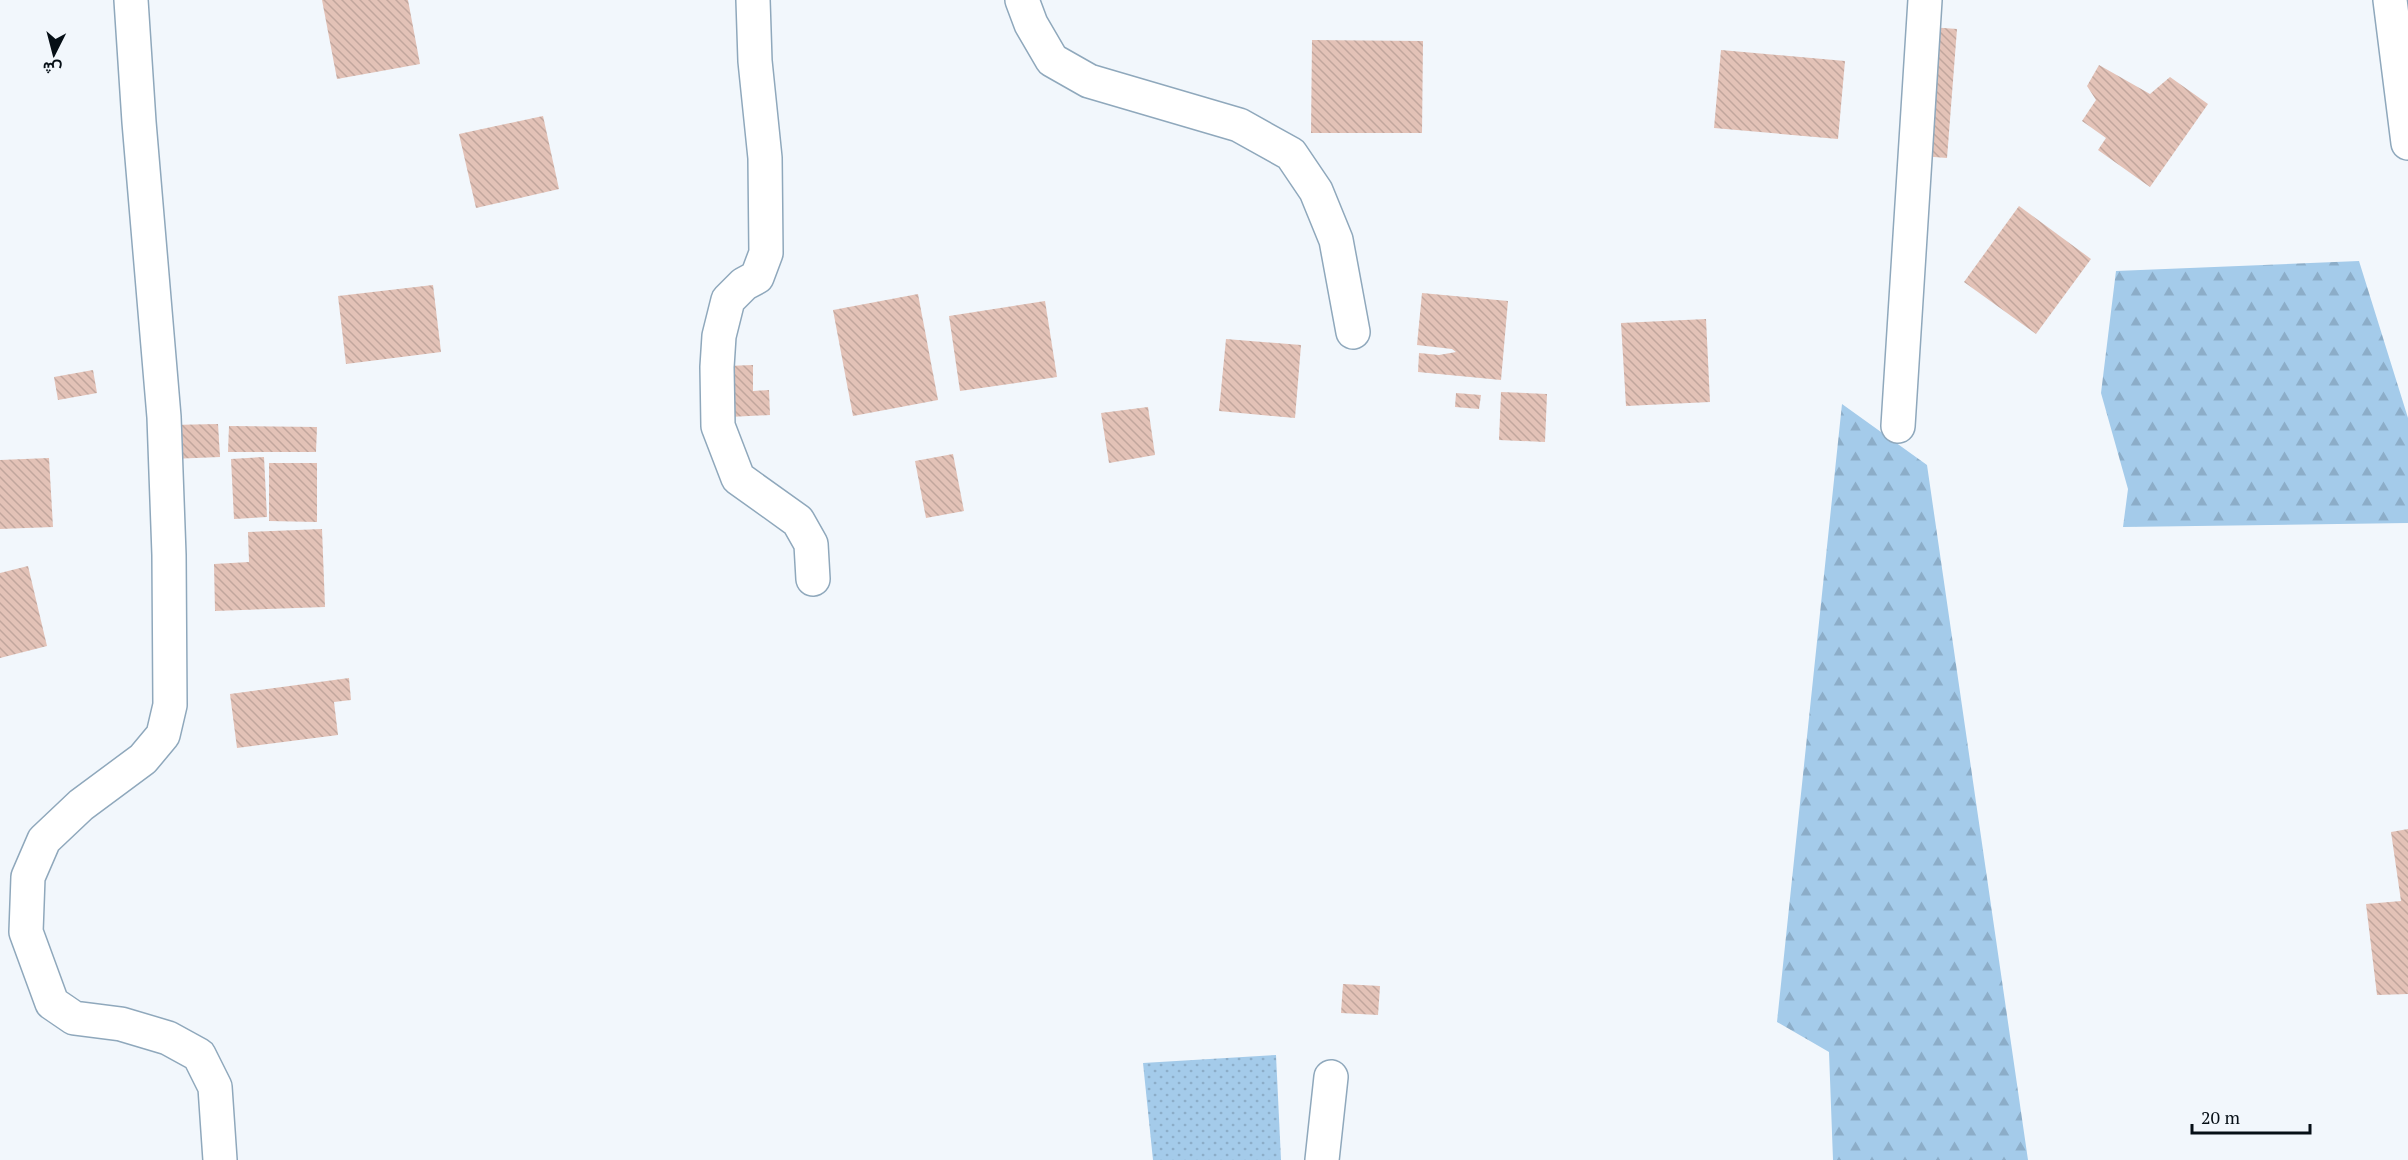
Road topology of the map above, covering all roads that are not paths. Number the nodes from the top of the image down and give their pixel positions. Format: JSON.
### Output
{"nodes":[{"id":1,"x":131,"y":0,"type":"edge"},
{"id":2,"x":753,"y":0,"type":"edge"},
{"id":3,"x":1022,"y":0,"type":"edge"},
{"id":4,"x":1925,"y":0,"type":"edge"},
{"id":5,"x":2390,"y":0,"type":"edge"},
{"id":6,"x":2408,"y":143,"type":"edge"},
{"id":7,"x":1353,"y":332,"type":"dead end"},
{"id":8,"x":1898,"y":426,"type":"dead end"},
{"id":9,"x":813,"y":579,"type":"dead end"},
{"id":10,"x":1331,"y":1077,"type":"dead end"},
{"id":11,"x":220,"y":1160,"type":"edge"},
{"id":12,"x":1322,"y":1160,"type":"edge"}],
"edges":[{"from":1,"to":11,"type":"street"},
{"from":2,"to":9,"type":"street"},
{"from":3,"to":7,"type":"street"},
{"from":4,"to":8,"type":"street"},
{"from":5,"to":6,"type":"street"},
{"from":10,"to":12,"type":"street"}]}
